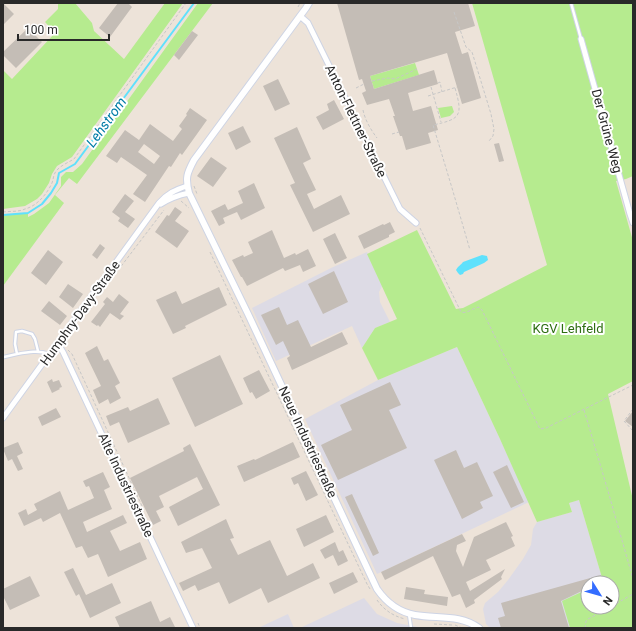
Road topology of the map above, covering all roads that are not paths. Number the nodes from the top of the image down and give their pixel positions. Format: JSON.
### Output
{"nodes":[{"id":1,"x":307,"y":3,"type":"edge"},
{"id":2,"x":571,"y":3,"type":"edge"},
{"id":3,"x":300,"y":16,"type":"junction"},
{"id":4,"x":581,"y":39,"type":"joint"},
{"id":5,"x":187,"y":186,"type":"junction"},
{"id":6,"x":189,"y":193,"type":"junction"},
{"id":7,"x":157,"y":207,"type":"junction"},
{"id":8,"x":633,"y":223,"type":"edge"},
{"id":9,"x":418,"y":225,"type":"road end"},
{"id":10,"x":58,"y":344,"type":"junction"},
{"id":11,"x":38,"y":351,"type":"junction"},
{"id":12,"x":17,"y":354,"type":"junction"},
{"id":13,"x":50,"y":354,"type":"junction"},
{"id":14,"x":4,"y":358,"type":"dead end"},
{"id":15,"x":3,"y":418,"type":"edge"},
{"id":16,"x":409,"y":613,"type":"junction"},
{"id":17,"x":193,"y":628,"type":"edge"},
{"id":18,"x":411,"y":628,"type":"edge"},
{"id":19,"x":479,"y":628,"type":"edge"}],
"edges":[{"from":1,"to":3,"type":"street"},
{"from":2,"to":4,"type":"lane"},
{"from":3,"to":5,"type":"street"},
{"from":3,"to":9,"type":"street","name":"Anton-Flettner-Straße"},
{"from":4,"to":8,"type":"street","name":"Der Grüne Weg"},
{"from":5,"to":6,"type":"street"},
{"from":5,"to":7,"type":"street","name":"Humphry-Davy-Straße"},
{"from":6,"to":7,"type":"street","name":"Humphry-Davy-Straße"},
{"from":6,"to":16,"type":"street","name":"Neue Industriestraße"},
{"from":7,"to":10,"type":"street","name":"Humphry-Davy-Straße"},
{"from":10,"to":13,"type":"street","name":"Humphry-Davy-Straße"},
{"from":10,"to":17,"type":"street","name":"Alte Industriestraße"},
{"from":11,"to":12,"type":"lane"},
{"from":11,"to":12,"type":"lane"},
{"from":11,"to":13,"type":"lane"},
{"from":12,"to":14,"type":"lane"},
{"from":13,"to":15,"type":"street","name":"Humphry-Davy-Straße"},
{"from":16,"to":18,"type":"lane"},
{"from":16,"to":19,"type":"street","name":"Neue Industriestraße"}]}
